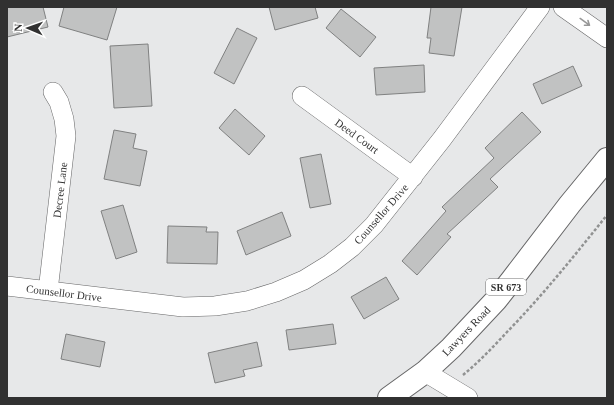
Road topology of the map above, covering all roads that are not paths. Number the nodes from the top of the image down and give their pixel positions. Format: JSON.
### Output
{"nodes":[{"id":1,"x":540,"y":7,"type":"edge"},
{"id":2,"x":563,"y":7,"type":"edge"},
{"id":3,"x":607,"y":38,"type":"edge"},
{"id":4,"x":53,"y":92,"type":"dead end"},
{"id":5,"x":302,"y":96,"type":"dead end"},
{"id":6,"x":607,"y":159,"type":"edge"},
{"id":7,"x":413,"y":177,"type":"junction"},
{"id":8,"x":7,"y":286,"type":"edge"},
{"id":9,"x":48,"y":291,"type":"junction"},
{"id":10,"x":425,"y":372,"type":"junction"},
{"id":11,"x":389,"y":398,"type":"edge"},
{"id":12,"x":468,"y":398,"type":"edge"}],
"edges":[{"from":1,"to":7,"type":"street","name":"Counsellor Drive"},
{"from":2,"to":3,"type":"street","one_way":true},
{"from":4,"to":9,"type":"street","name":"Decree Lane"},
{"from":5,"to":7,"type":"street","name":"Deed Court"},
{"from":6,"to":10,"type":"main road","name":"Lawyers Road","number":"SR 673"},
{"from":7,"to":9,"type":"street","name":"Counsellor Drive"},
{"from":8,"to":9,"type":"street","name":"Counsellor Drive"},
{"from":10,"to":11,"type":"main road","name":"Lawyers Road","number":"SR 673"},
{"from":10,"to":12,"type":"street"}]}
